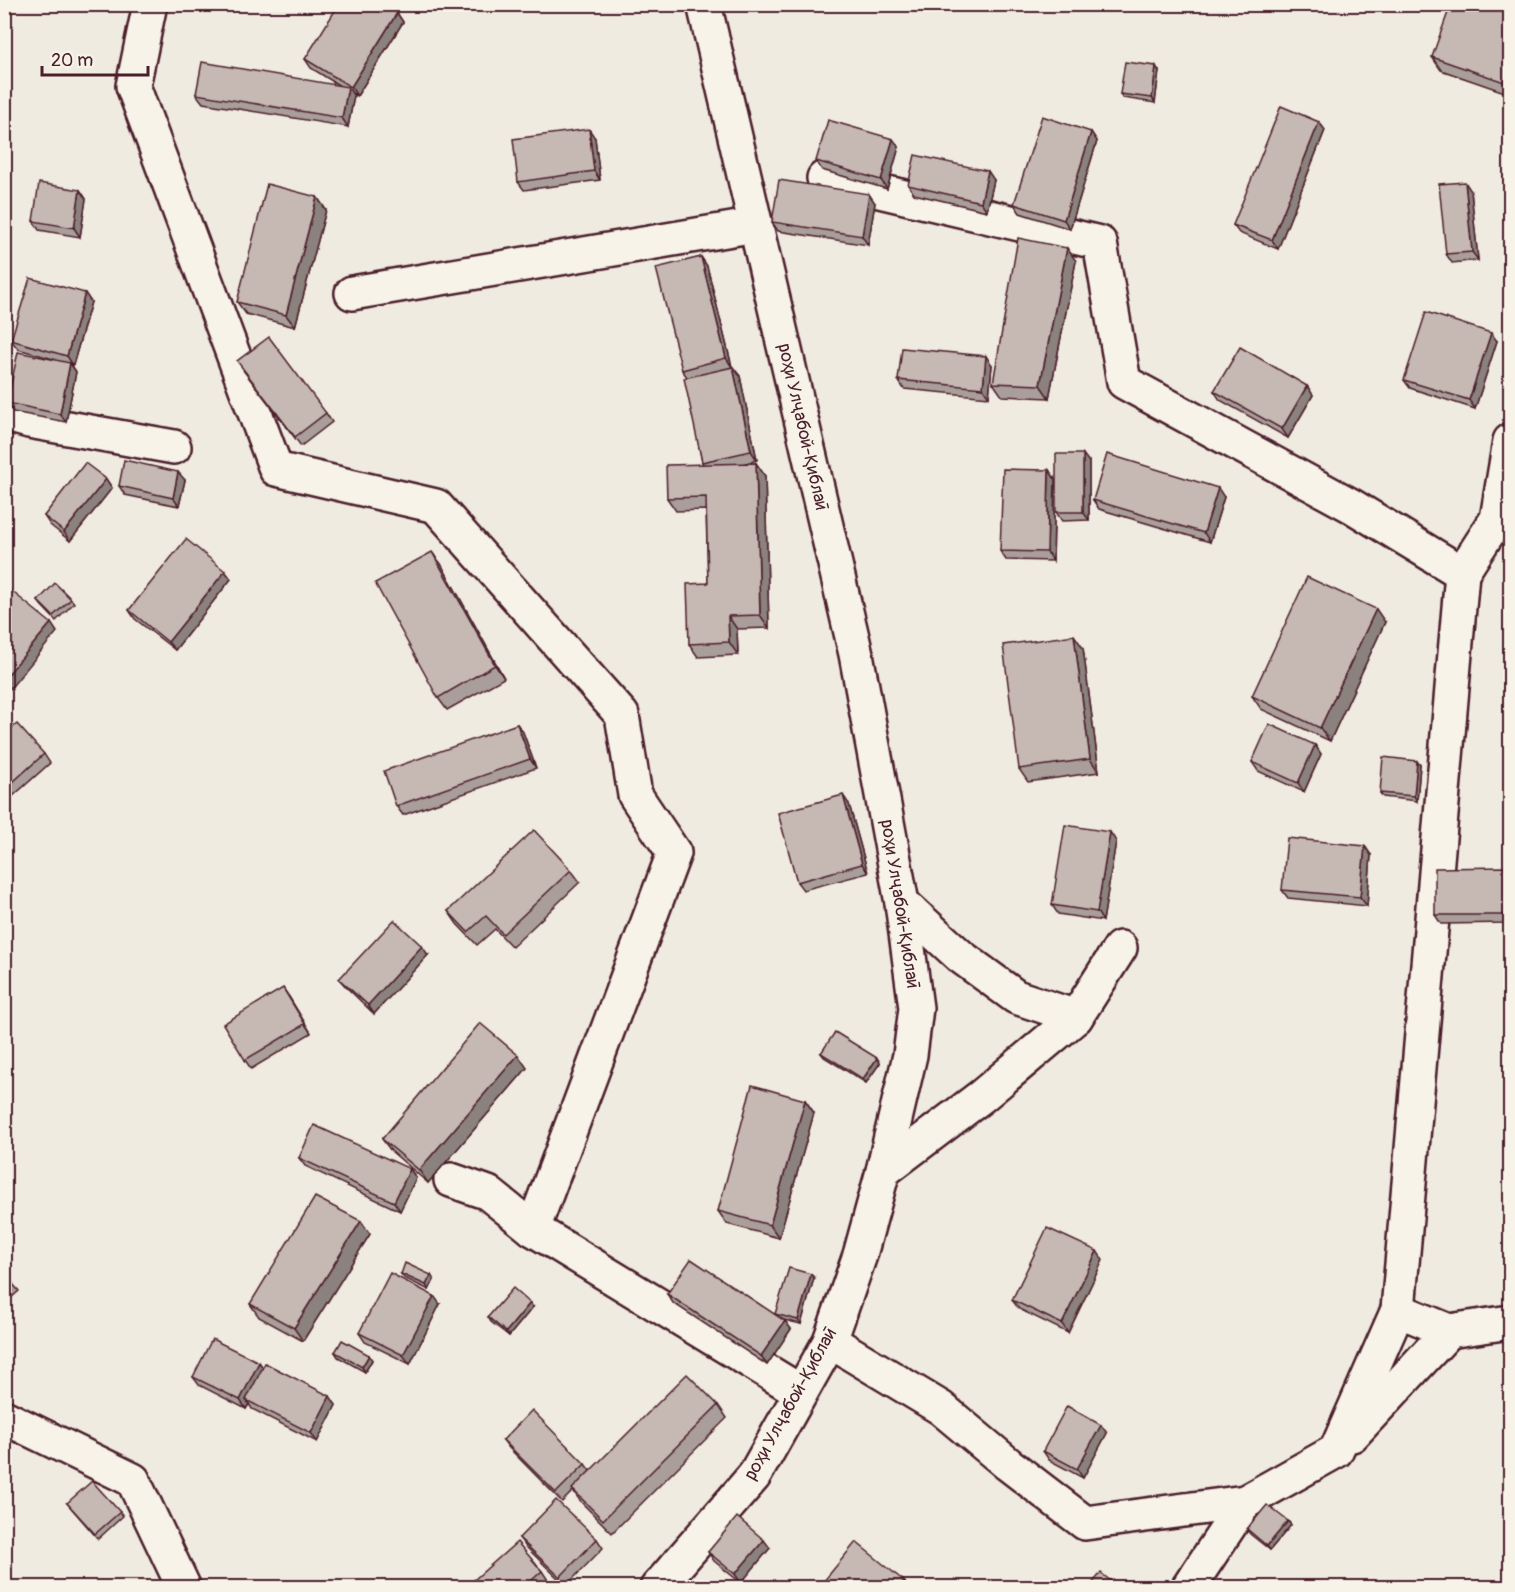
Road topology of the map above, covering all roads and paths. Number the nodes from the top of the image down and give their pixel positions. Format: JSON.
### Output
{"nodes":[{"id":1,"x":150,"y":4,"type":"edge"},
{"id":2,"x":704,"y":4,"type":"edge"},
{"id":3,"x":824,"y":178,"type":"edge"},
{"id":4,"x":756,"y":225,"type":"junction"},
{"id":5,"x":352,"y":293,"type":"dead end"},
{"id":6,"x":4,"y":414,"type":"edge"},
{"id":7,"x":1510,"y":441,"type":"edge"},
{"id":8,"x":174,"y":447,"type":"dead end"},
{"id":9,"x":1462,"y":573,"type":"junction"},
{"id":10,"x":902,"y":903,"type":"junction"},
{"id":11,"x":1120,"y":948,"type":"dead end"},
{"id":12,"x":1076,"y":1017,"type":"junction"},
{"id":13,"x":882,"y":1171,"type":"junction"},
{"id":14,"x":451,"y":1180,"type":"dead end"},
{"id":15,"x":533,"y":1229,"type":"junction"},
{"id":16,"x":1398,"y":1310,"type":"junction"},
{"id":17,"x":1510,"y":1322,"type":"edge"},
{"id":18,"x":1449,"y":1331,"type":"junction"},
{"id":19,"x":830,"y":1341,"type":"junction"},
{"id":20,"x":801,"y":1392,"type":"junction"},
{"id":21,"x":4,"y":1418,"type":"edge"},
{"id":22,"x":1336,"y":1451,"type":"junction"},
{"id":23,"x":1245,"y":1502,"type":"junction"},
{"id":24,"x":184,"y":1587,"type":"edge"},
{"id":25,"x":657,"y":1587,"type":"edge"},
{"id":26,"x":1188,"y":1587,"type":"edge"}],
"edges":[{"from":1,"to":15,"type":"street"},
{"from":2,"to":4,"type":"street","name":"роҳи Улҷабой-Қиблаӣ"},
{"from":3,"to":9,"type":"street"},
{"from":4,"to":5,"type":"street"},
{"from":4,"to":10,"type":"street","name":"роҳи Улҷабой-Қиблаӣ"},
{"from":6,"to":8,"type":"street"},
{"from":7,"to":9,"type":"street"},
{"from":9,"to":16,"type":"street"},
{"from":10,"to":12,"type":"street"},
{"from":10,"to":13,"type":"street","name":"роҳи Улҷабой-Қиблаӣ"},
{"from":11,"to":12,"type":"street"},
{"from":12,"to":13,"type":"street"},
{"from":13,"to":19,"type":"street","name":"роҳи Улҷабой-Қиблаӣ"},
{"from":14,"to":15,"type":"street"},
{"from":15,"to":20,"type":"street"},
{"from":16,"to":18,"type":"street"},
{"from":16,"to":22,"type":"street"},
{"from":17,"to":18,"type":"street"},
{"from":18,"to":22,"type":"street"},
{"from":19,"to":20,"type":"street","name":"роҳи Улҷабой-Қиблаӣ"},
{"from":19,"to":23,"type":"street"},
{"from":20,"to":25,"type":"street","name":"роҳи Улҷабой-Қиблаӣ"},
{"from":21,"to":24,"type":"street"},
{"from":22,"to":23,"type":"street"},
{"from":23,"to":26,"type":"street"}]}
